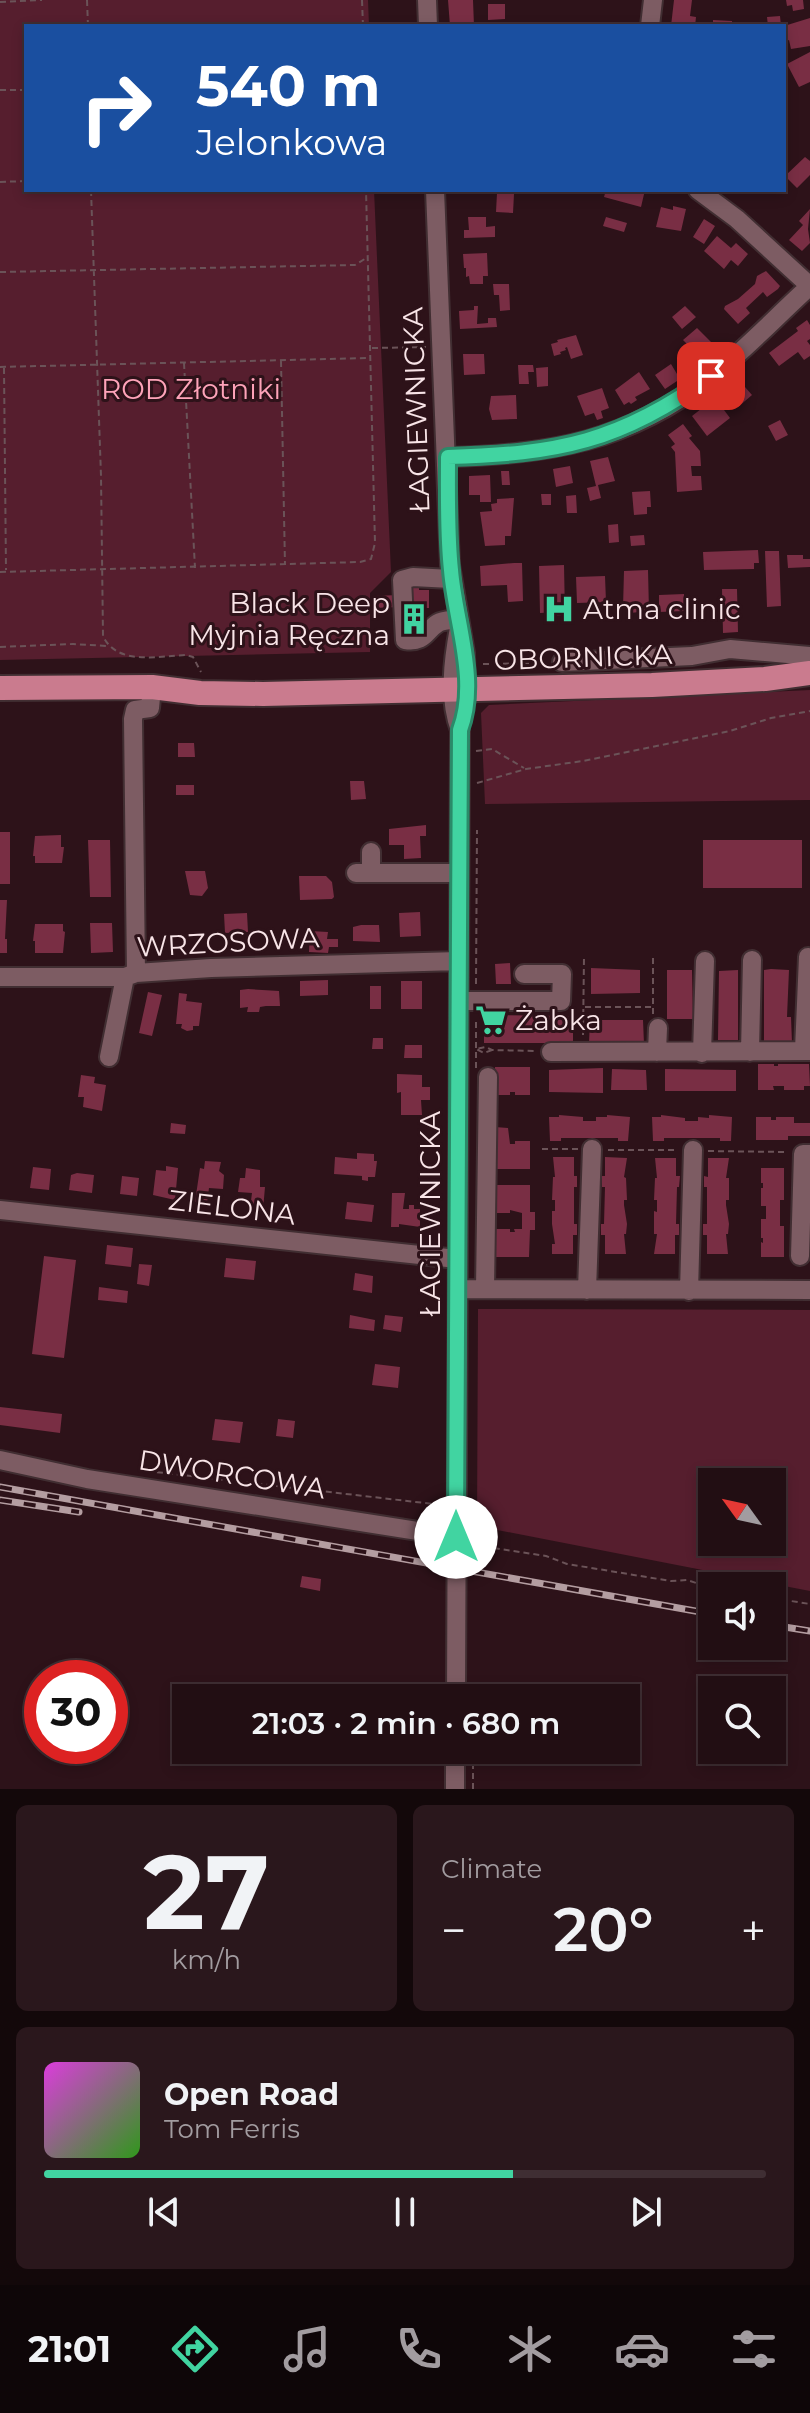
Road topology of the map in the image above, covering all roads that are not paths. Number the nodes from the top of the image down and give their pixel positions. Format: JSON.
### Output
{"nodes":[{"id":1,"x":427,"y":0,"type":"edge"},
{"id":2,"x":653,"y":0,"type":"edge"},
{"id":3,"x":428,"y":24,"type":"edge"},
{"id":4,"x":650,"y":24,"type":"edge"},
{"id":5,"x":435,"y":192,"type":"edge"},
{"id":6,"x":701,"y":192,"type":"edge"},
{"id":7,"x":810,"y":286,"type":"edge"},
{"id":8,"x":448,"y":457,"type":"junction"},
{"id":9,"x":451,"y":579,"type":"junction"},
{"id":10,"x":458,"y":624,"type":"junction"},
{"id":11,"x":810,"y":656,"type":"edge"},
{"id":12,"x":562,"y":662,"type":"road end"},
{"id":13,"x":810,"y":673,"type":"edge"},
{"id":14,"x":465,"y":676,"type":"junction"},
{"id":15,"x":0,"y":688,"type":"edge"},
{"id":16,"x":158,"y":688,"type":"junction"},
{"id":17,"x":371,"y":852,"type":"dead end"},
{"id":18,"x":459,"y":873,"type":"junction"},
{"id":19,"x":808,"y":957,"type":"edge"},
{"id":20,"x":468,"y":960,"type":"junction"},
{"id":21,"x":752,"y":960,"type":"dead end"},
{"id":22,"x":705,"y":961,"type":"dead end"},
{"id":23,"x":524,"y":974,"type":"dead end"},
{"id":24,"x":130,"y":975,"type":"junction"},
{"id":25,"x":0,"y":977,"type":"edge"},
{"id":26,"x":459,"y":1001,"type":"junction"},
{"id":27,"x":658,"y":1028,"type":"road end"},
{"id":28,"x":807,"y":1051,"type":"edge"},
{"id":29,"x":551,"y":1052,"type":"road end"},
{"id":30,"x":657,"y":1052,"type":"junction"},
{"id":31,"x":750,"y":1052,"type":"junction"},
{"id":32,"x":702,"y":1053,"type":"junction"},
{"id":33,"x":109,"y":1057,"type":"dead end"},
{"id":34,"x":488,"y":1077,"type":"dead end"},
{"id":35,"x":592,"y":1149,"type":"road end"},
{"id":36,"x":693,"y":1150,"type":"road end"},
{"id":37,"x":806,"y":1154,"type":"edge"},
{"id":38,"x":0,"y":1210,"type":"edge"},
{"id":39,"x":800,"y":1256,"type":"dead end"},
{"id":40,"x":457,"y":1259,"type":"junction"},
{"id":41,"x":458,"y":1289,"type":"junction"},
{"id":42,"x":485,"y":1289,"type":"junction"},
{"id":43,"x":587,"y":1290,"type":"junction"},
{"id":44,"x":810,"y":1290,"type":"edge"},
{"id":45,"x":689,"y":1291,"type":"junction"},
{"id":46,"x":0,"y":1460,"type":"edge"},
{"id":47,"x":461,"y":1540,"type":"junction"},
{"id":48,"x":456,"y":1684,"type":"edge"},
{"id":49,"x":455,"y":1764,"type":"edge"},
{"id":50,"x":455,"y":1789,"type":"edge"}],
"edges":[{"from":1,"to":3,"type":"street"},
{"from":2,"to":4,"type":"street"},
{"from":5,"to":8,"type":"street","name":"ŁAGIEWNICKA"},
{"from":6,"to":7,"type":"street"},
{"from":7,"to":8,"type":"street"},
{"from":8,"to":9,"type":"street","name":"ŁAGIEWNICKA"},
{"from":9,"to":10,"type":"street","name":"ŁAGIEWNICKA"},
{"from":9,"to":10,"type":"street"},
{"from":10,"to":14,"type":"street","name":"ŁAGIEWNICKA"},
{"from":10,"to":14,"type":"street","name":"ŁAGIEWNICKA"},
{"from":11,"to":12,"type":"street"},
{"from":13,"to":14,"type":"main road","name":"OBORNICKA"},
{"from":14,"to":16,"type":"main road","name":"OBORNICKA"},
{"from":14,"to":16,"type":"main road","name":"OBORNICKA"},
{"from":14,"to":18,"type":"street","name":"ŁAGIEWNICKA"},
{"from":15,"to":16,"type":"main road","name":"OBORNICKA"},
{"from":16,"to":24,"type":"street"},
{"from":17,"to":18,"type":"street"},
{"from":18,"to":20,"type":"street","name":"ŁAGIEWNICKA"},
{"from":19,"to":28,"type":"street"},
{"from":20,"to":24,"type":"street","name":"WRZOSOWA"},
{"from":20,"to":26,"type":"street","name":"ŁAGIEWNICKA"},
{"from":21,"to":31,"type":"street"},
{"from":22,"to":32,"type":"street"},
{"from":23,"to":26,"type":"street"},
{"from":24,"to":25,"type":"street","name":"WRZOSOWA"},
{"from":24,"to":33,"type":"street"},
{"from":26,"to":40,"type":"street","name":"ŁAGIEWNICKA"},
{"from":27,"to":30,"type":"street"},
{"from":28,"to":31,"type":"street"},
{"from":29,"to":30,"type":"street"},
{"from":30,"to":32,"type":"street"},
{"from":31,"to":32,"type":"street"},
{"from":34,"to":42,"type":"street"},
{"from":35,"to":43,"type":"street"},
{"from":36,"to":45,"type":"street"},
{"from":37,"to":39,"type":"street"},
{"from":38,"to":40,"type":"street","name":"ZIELONA"},
{"from":40,"to":41,"type":"street","name":"ŁAGIEWNICKA"},
{"from":41,"to":42,"type":"street"},
{"from":41,"to":47,"type":"street","name":"ŁAGIEWNICKA"},
{"from":42,"to":43,"type":"street"},
{"from":43,"to":45,"type":"street"},
{"from":44,"to":45,"type":"street"},
{"from":46,"to":47,"type":"street","name":"DWORCOWA"},
{"from":47,"to":48,"type":"street","name":"ŁAGIEWNICKA"},
{"from":49,"to":50,"type":"street"}]}
